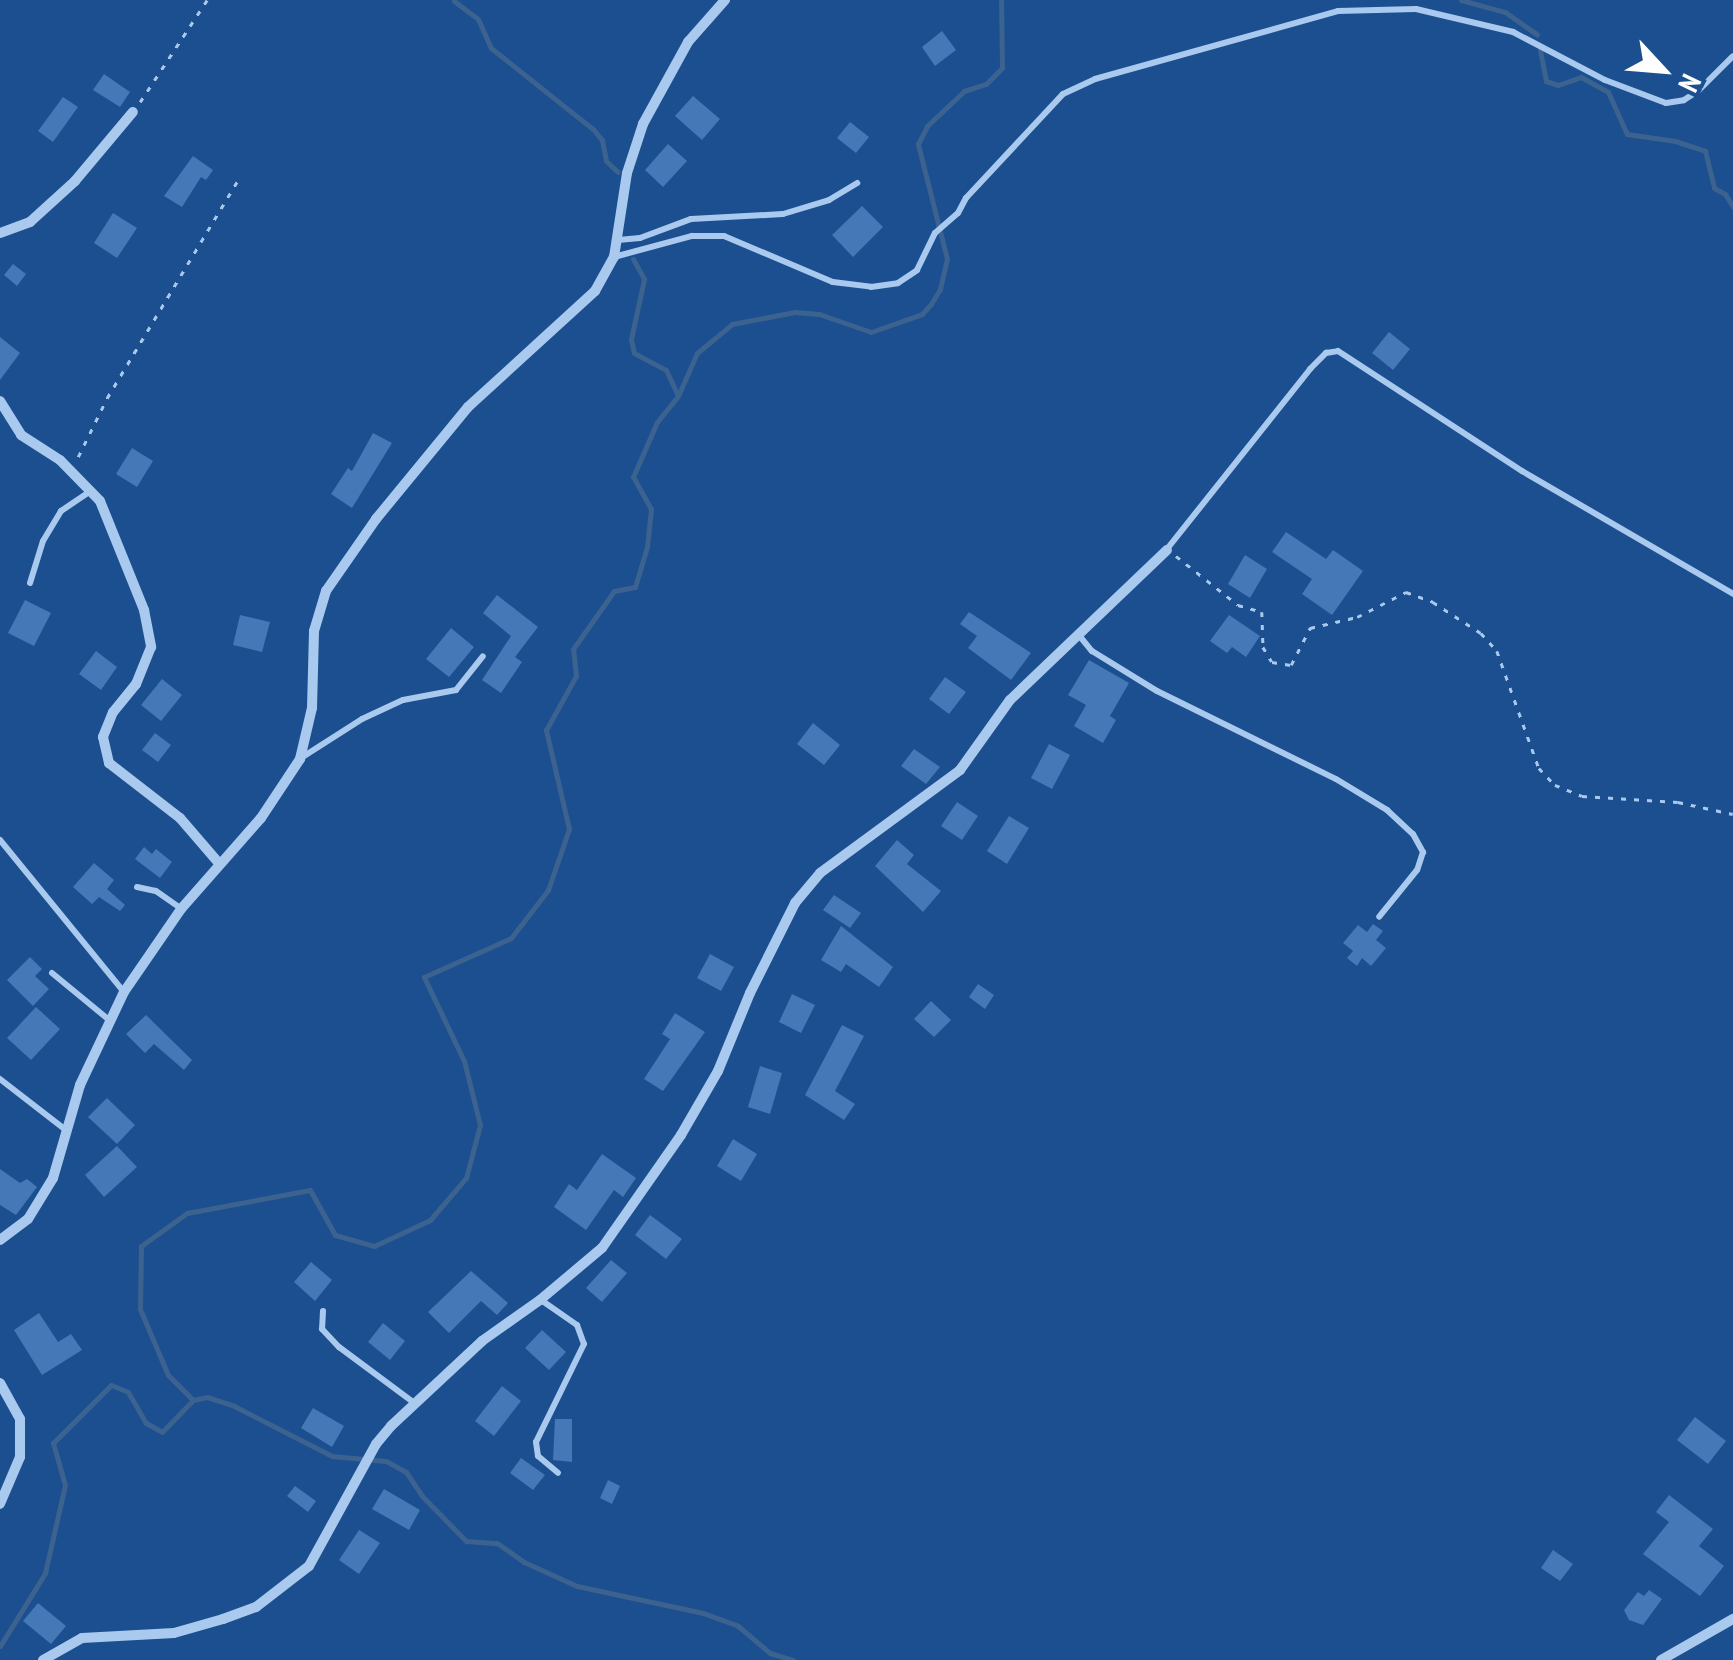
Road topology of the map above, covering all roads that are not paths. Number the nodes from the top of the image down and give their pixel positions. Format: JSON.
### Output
{"nodes":[{"id":1,"x":725,"y":0,"type":"edge"},
{"id":2,"x":1733,"y":56,"type":"edge"},
{"id":3,"x":133,"y":112,"type":"road end"},
{"id":4,"x":857,"y":183,"type":"dead end"},
{"id":5,"x":0,"y":234,"type":"edge"},
{"id":6,"x":618,"y":240,"type":"junction"},
{"id":7,"x":614,"y":257,"type":"junction"},
{"id":8,"x":0,"y":402,"type":"edge"},
{"id":9,"x":90,"y":491,"type":"junction"},
{"id":10,"x":1167,"y":550,"type":"joint"},
{"id":11,"x":30,"y":583,"type":"dead end"},
{"id":12,"x":1733,"y":594,"type":"edge"},
{"id":13,"x":1077,"y":633,"type":"junction"},
{"id":14,"x":483,"y":656,"type":"dead end"},
{"id":15,"x":300,"y":759,"type":"junction"},
{"id":16,"x":0,"y":840,"type":"edge"},
{"id":17,"x":218,"y":862,"type":"junction"},
{"id":18,"x":137,"y":887,"type":"dead end"},
{"id":19,"x":181,"y":909,"type":"junction"},
{"id":20,"x":1379,"y":916,"type":"dead end"},
{"id":21,"x":52,"y":973,"type":"dead end"},
{"id":22,"x":124,"y":992,"type":"junction"},
{"id":23,"x":108,"y":1019,"type":"junction"},
{"id":24,"x":0,"y":1079,"type":"edge"},
{"id":25,"x":66,"y":1130,"type":"junction"},
{"id":26,"x":0,"y":1240,"type":"edge"},
{"id":27,"x":540,"y":1300,"type":"junction"},
{"id":28,"x":323,"y":1311,"type":"dead end"},
{"id":29,"x":0,"y":1383,"type":"edge"},
{"id":30,"x":413,"y":1402,"type":"junction"},
{"id":31,"x":558,"y":1473,"type":"dead end"},
{"id":32,"x":0,"y":1504,"type":"edge"},
{"id":33,"x":1733,"y":1619,"type":"edge"},
{"id":34,"x":43,"y":1660,"type":"edge"},
{"id":35,"x":1661,"y":1660,"type":"edge"}],
"edges":[{"from":1,"to":6,"type":"street"},
{"from":2,"to":7,"type":"lane"},
{"from":3,"to":5,"type":"street"},
{"from":4,"to":6,"type":"lane"},
{"from":6,"to":7,"type":"street"},
{"from":7,"to":15,"type":"street"},
{"from":8,"to":9,"type":"street"},
{"from":9,"to":11,"type":"lane"},
{"from":9,"to":17,"type":"street"},
{"from":10,"to":12,"type":"lane"},
{"from":10,"to":13,"type":"street"},
{"from":13,"to":20,"type":"lane"},
{"from":13,"to":27,"type":"street"},
{"from":14,"to":15,"type":"lane"},
{"from":15,"to":17,"type":"street"},
{"from":16,"to":22,"type":"lane"},
{"from":17,"to":19,"type":"street"},
{"from":18,"to":19,"type":"lane"},
{"from":19,"to":22,"type":"street"},
{"from":21,"to":23,"type":"lane"},
{"from":22,"to":23,"type":"street"},
{"from":23,"to":25,"type":"street"},
{"from":24,"to":25,"type":"lane"},
{"from":25,"to":26,"type":"street"},
{"from":27,"to":30,"type":"street"},
{"from":27,"to":31,"type":"lane"},
{"from":28,"to":30,"type":"lane"},
{"from":29,"to":32,"type":"street"},
{"from":30,"to":34,"type":"street"},
{"from":33,"to":35,"type":"street"}]}
